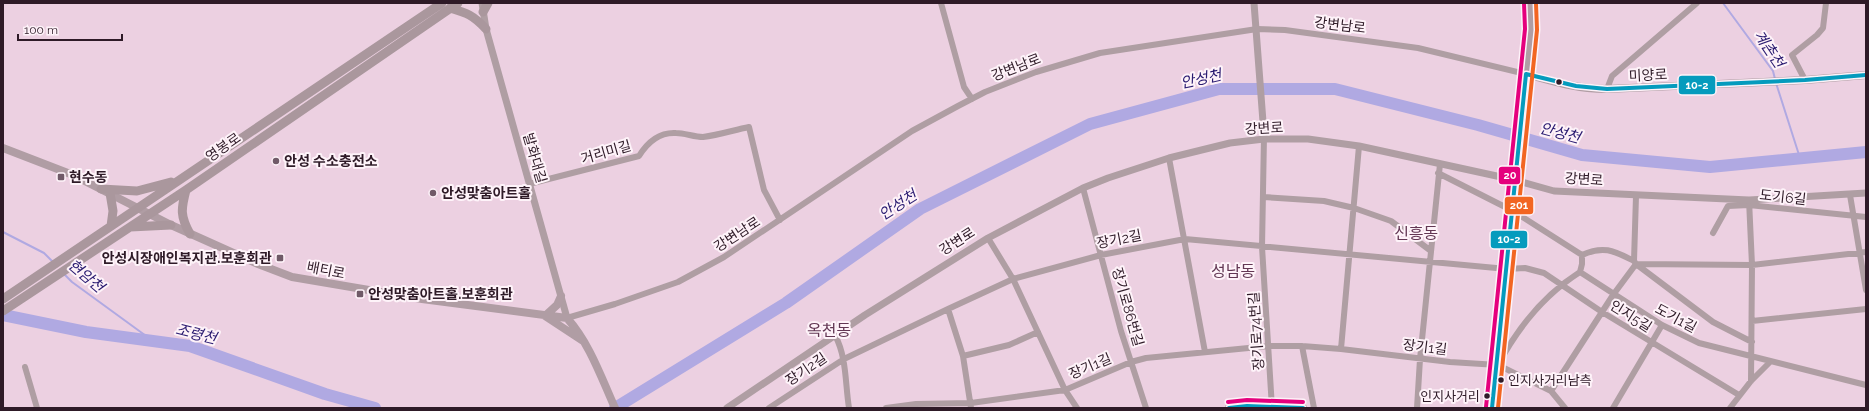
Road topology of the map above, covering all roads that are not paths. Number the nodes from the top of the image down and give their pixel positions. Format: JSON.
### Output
{"nodes":[{"id":1,"x":458,"y":3,"type":"edge"},
{"id":2,"x":488,"y":3,"type":"edge"},
{"id":3,"x":941,"y":3,"type":"edge"},
{"id":4,"x":1254,"y":3,"type":"edge"},
{"id":5,"x":1530,"y":3,"type":"edge"},
{"id":6,"x":1697,"y":3,"type":"edge"},
{"id":7,"x":1826,"y":3,"type":"edge"},
{"id":8,"x":446,"y":6,"type":"edge"},
{"id":9,"x":482,"y":8,"type":"edge"},
{"id":10,"x":486,"y":29,"type":"junction"},
{"id":11,"x":1257,"y":29,"type":"junction"},
{"id":12,"x":1866,"y":76,"type":"edge"},
{"id":13,"x":1526,"y":78,"type":"junction"},
{"id":14,"x":1805,"y":80,"type":"junction"},
{"id":15,"x":1607,"y":89,"type":"junction"},
{"id":16,"x":972,"y":99,"type":"junction"},
{"id":17,"x":1264,"y":137,"type":"junction"},
{"id":18,"x":1358,"y":146,"type":"junction"},
{"id":19,"x":3,"y":148,"type":"edge"},
{"id":20,"x":1170,"y":158,"type":"junction"},
{"id":21,"x":1440,"y":164,"type":"junction"},
{"id":22,"x":1438,"y":173,"type":"junction"},
{"id":23,"x":1516,"y":177,"type":"junction"},
{"id":24,"x":184,"y":178,"type":"junction"},
{"id":25,"x":529,"y":184,"type":"junction"},
{"id":26,"x":1084,"y":188,"type":"junction"},
{"id":27,"x":186,"y":190,"type":"junction"},
{"id":28,"x":106,"y":191,"type":"junction"},
{"id":29,"x":1866,"y":193,"type":"edge"},
{"id":30,"x":1850,"y":195,"type":"junction"},
{"id":31,"x":1636,"y":196,"type":"junction"},
{"id":32,"x":1263,"y":197,"type":"junction"},
{"id":33,"x":1749,"y":203,"type":"junction"},
{"id":34,"x":139,"y":207,"type":"junction"},
{"id":35,"x":1354,"y":208,"type":"junction"},
{"id":36,"x":1513,"y":210,"type":"junction"},
{"id":37,"x":149,"y":213,"type":"junction"},
{"id":38,"x":1853,"y":216,"type":"junction"},
{"id":39,"x":1866,"y":217,"type":"edge"},
{"id":40,"x":780,"y":220,"type":"junction"},
{"id":41,"x":171,"y":225,"type":"junction"},
{"id":42,"x":111,"y":226,"type":"junction"},
{"id":43,"x":129,"y":227,"type":"junction"},
{"id":44,"x":1713,"y":233,"type":"dead end"},
{"id":45,"x":190,"y":234,"type":"junction"},
{"id":46,"x":988,"y":238,"type":"junction"},
{"id":47,"x":1185,"y":239,"type":"junction"},
{"id":48,"x":1262,"y":247,"type":"junction"},
{"id":49,"x":1431,"y":251,"type":"junction"},
{"id":50,"x":1863,"y":253,"type":"edge"},
{"id":51,"x":1101,"y":255,"type":"junction"},
{"id":52,"x":1350,"y":255,"type":"junction"},
{"id":53,"x":1582,"y":255,"type":"junction"},
{"id":54,"x":1430,"y":261,"type":"junction"},
{"id":55,"x":1635,"y":262,"type":"junction"},
{"id":56,"x":1752,"y":265,"type":"junction"},
{"id":57,"x":1507,"y":269,"type":"junction"},
{"id":58,"x":1580,"y":272,"type":"junction"},
{"id":59,"x":1013,"y":279,"type":"junction"},
{"id":60,"x":1562,"y":284,"type":"junction"},
{"id":61,"x":1866,"y":290,"type":"edge"},
{"id":62,"x":1613,"y":295,"type":"junction"},
{"id":63,"x":561,"y":296,"type":"junction"},
{"id":64,"x":3,"y":299,"type":"edge"},
{"id":65,"x":948,"y":309,"type":"junction"},
{"id":66,"x":1866,"y":309,"type":"edge"},
{"id":67,"x":3,"y":311,"type":"edge"},
{"id":68,"x":1602,"y":312,"type":"junction"},
{"id":69,"x":545,"y":316,"type":"junction"},
{"id":70,"x":567,"y":318,"type":"junction"},
{"id":71,"x":1752,"y":321,"type":"junction"},
{"id":72,"x":1662,"y":325,"type":"junction"},
{"id":73,"x":1038,"y":332,"type":"junction"},
{"id":74,"x":576,"y":333,"type":"junction"},
{"id":75,"x":835,"y":335,"type":"junction"},
{"id":76,"x":1651,"y":342,"type":"junction"},
{"id":77,"x":1752,"y":342,"type":"junction"},
{"id":78,"x":1269,"y":346,"type":"junction"},
{"id":79,"x":1302,"y":346,"type":"junction"},
{"id":80,"x":1340,"y":349,"type":"junction"},
{"id":81,"x":1205,"y":352,"type":"junction"},
{"id":82,"x":963,"y":356,"type":"junction"},
{"id":83,"x":1751,"y":356,"type":"junction"},
{"id":84,"x":844,"y":359,"type":"junction"},
{"id":85,"x":1420,"y":359,"type":"junction"},
{"id":86,"x":1131,"y":362,"type":"junction"},
{"id":87,"x":1770,"y":362,"type":"junction"},
{"id":88,"x":1498,"y":365,"type":"junction"},
{"id":89,"x":25,"y":367,"type":"dead end"},
{"id":90,"x":1751,"y":381,"type":"junction"},
{"id":91,"x":1866,"y":385,"type":"edge"},
{"id":92,"x":1065,"y":390,"type":"junction"},
{"id":93,"x":1551,"y":391,"type":"junction"},
{"id":94,"x":1739,"y":395,"type":"junction"},
{"id":95,"x":971,"y":405,"type":"edge"},
{"id":96,"x":1272,"y":407,"type":"edge"},
{"id":97,"x":37,"y":408,"type":"edge"},
{"id":98,"x":615,"y":408,"type":"edge"},
{"id":99,"x":727,"y":408,"type":"edge"},
{"id":100,"x":770,"y":408,"type":"edge"},
{"id":101,"x":849,"y":408,"type":"edge"},
{"id":102,"x":886,"y":408,"type":"edge"},
{"id":103,"x":1077,"y":408,"type":"edge"},
{"id":104,"x":1146,"y":408,"type":"edge"},
{"id":105,"x":1228,"y":408,"type":"edge"},
{"id":106,"x":1304,"y":408,"type":"edge"},
{"id":107,"x":1314,"y":408,"type":"edge"},
{"id":108,"x":1417,"y":408,"type":"edge"},
{"id":109,"x":1492,"y":408,"type":"edge"},
{"id":110,"x":1565,"y":408,"type":"edge"},
{"id":111,"x":1613,"y":408,"type":"edge"},
{"id":112,"x":1730,"y":408,"type":"edge"}],
"edges":[{"from":1,"to":8,"type":"main road","name":"영봉로"},
{"from":2,"to":9,"type":"main road"},
{"from":3,"to":16,"type":"street"},
{"from":4,"to":11,"type":"street"},
{"from":5,"to":13,"type":"main road"},
{"from":6,"to":15,"type":"street","name":"미양로"},
{"from":7,"to":14,"type":"street"},
{"from":8,"to":10,"type":"main road"},
{"from":8,"to":24,"type":"main road","name":"영봉로"},
{"from":8,"to":27,"type":"main road","name":"영봉로"},
{"from":9,"to":10,"type":"street","name":"발화대길"},
{"from":10,"to":25,"type":"street","name":"발화대길"},
{"from":11,"to":13,"type":"street","name":"강변남로"},
{"from":11,"to":16,"type":"street","name":"강변남로"},
{"from":11,"to":17,"type":"street"},
{"from":12,"to":14,"type":"main road"},
{"from":13,"to":15,"type":"main road","name":"미양로"},
{"from":13,"to":23,"type":"main road"},
{"from":14,"to":15,"type":"main road","name":"미양로"},
{"from":16,"to":40,"type":"street","name":"강변남로"},
{"from":17,"to":18,"type":"street","name":"강변로"},
{"from":17,"to":20,"type":"street","name":"강변로"},
{"from":17,"to":32,"type":"street","name":"장기로74번길"},
{"from":18,"to":21,"type":"street","name":"강변로"},
{"from":18,"to":35,"type":"street"},
{"from":19,"to":28,"type":"main road","name":"배티로"},
{"from":20,"to":26,"type":"street","name":"강변로"},
{"from":20,"to":47,"type":"street"},
{"from":21,"to":22,"type":"street"},
{"from":21,"to":23,"type":"street","name":"강변로"},
{"from":22,"to":36,"type":"street"},
{"from":22,"to":49,"type":"street"},
{"from":23,"to":31,"type":"street","name":"강변로"},
{"from":23,"to":36,"type":"main road"},
{"from":24,"to":28,"type":"main road"},
{"from":24,"to":34,"type":"main road","name":"영봉로"},
{"from":25,"to":40,"type":"street","name":"거리미길"},
{"from":25,"to":63,"type":"street","name":"발화대길"},
{"from":26,"to":46,"type":"street","name":"강변로"},
{"from":26,"to":51,"type":"street","name":"장기로86번길"},
{"from":27,"to":37,"type":"main road","name":"영봉로"},
{"from":27,"to":45,"type":"main road"},
{"from":28,"to":34,"type":"main road","name":"배티로"},
{"from":28,"to":42,"type":"main road"},
{"from":29,"to":30,"type":"street","name":"강변로"},
{"from":30,"to":33,"type":"street","name":"강변로"},
{"from":30,"to":38,"type":"street"},
{"from":31,"to":33,"type":"street","name":"강변로"},
{"from":31,"to":55,"type":"street"},
{"from":32,"to":35,"type":"street"},
{"from":32,"to":48,"type":"street","name":"장기로74번길"},
{"from":33,"to":38,"type":"street","name":"도기6길"},
{"from":33,"to":44,"type":"street","name":"도기6길"},
{"from":33,"to":56,"type":"street"},
{"from":34,"to":37,"type":"main road","name":"배티로"},
{"from":34,"to":42,"type":"main road","name":"영봉로"},
{"from":35,"to":49,"type":"street"},
{"from":35,"to":52,"type":"street"},
{"from":36,"to":53,"type":"street"},
{"from":36,"to":57,"type":"main road"},
{"from":37,"to":41,"type":"main road","name":"배티로"},
{"from":37,"to":43,"type":"main road","name":"영봉로"},
{"from":38,"to":39,"type":"street","name":"도기6길"},
{"from":38,"to":50,"type":"street"},
{"from":40,"to":70,"type":"street","name":"강변남로"},
{"from":41,"to":43,"type":"main road"},
{"from":41,"to":45,"type":"main road","name":"배티로"},
{"from":42,"to":64,"type":"main road","name":"영봉로"},
{"from":43,"to":67,"type":"main road","name":"영봉로"},
{"from":45,"to":69,"type":"main road","name":"배티로"},
{"from":46,"to":59,"type":"street"},
{"from":46,"to":75,"type":"street","name":"강변로"},
{"from":47,"to":48,"type":"street","name":"장기2길"},
{"from":47,"to":51,"type":"street","name":"장기2길"},
{"from":47,"to":81,"type":"street"},
{"from":48,"to":52,"type":"street","name":"장기2길"},
{"from":48,"to":78,"type":"street","name":"장기로74번길"},
{"from":49,"to":54,"type":"street"},
{"from":50,"to":56,"type":"street"},
{"from":50,"to":61,"type":"street"},
{"from":51,"to":59,"type":"street","name":"장기2길"},
{"from":51,"to":86,"type":"street","name":"장기로86번길"},
{"from":52,"to":54,"type":"street","name":"장기2길"},
{"from":52,"to":80,"type":"street"},
{"from":53,"to":55,"type":"street"},
{"from":53,"to":58,"type":"street"},
{"from":54,"to":57,"type":"street","name":"장기2길"},
{"from":54,"to":85,"type":"street"},
{"from":55,"to":56,"type":"street"},
{"from":55,"to":62,"type":"street"},
{"from":55,"to":77,"type":"street"},
{"from":56,"to":71,"type":"street"},
{"from":57,"to":60,"type":"street","name":"인지5길"},
{"from":57,"to":88,"type":"main road"},
{"from":58,"to":60,"type":"street"},
{"from":58,"to":62,"type":"street","name":"도기1길"},
{"from":59,"to":65,"type":"street","name":"장기2길"},
{"from":59,"to":73,"type":"street"},
{"from":60,"to":68,"type":"street","name":"인지5길"},
{"from":60,"to":88,"type":"street"},
{"from":62,"to":68,"type":"street"},
{"from":62,"to":72,"type":"street","name":"도기1길"},
{"from":63,"to":69,"type":"main road"},
{"from":63,"to":70,"type":"street","name":"발화대길"},
{"from":65,"to":82,"type":"street"},
{"from":65,"to":84,"type":"street","name":"장기2길"},
{"from":66,"to":71,"type":"street"},
{"from":68,"to":76,"type":"street","name":"인지5길"},
{"from":68,"to":93,"type":"street"},
{"from":69,"to":70,"type":"main road","name":"배티로"},
{"from":69,"to":74,"type":"main road"},
{"from":70,"to":74,"type":"main road"},
{"from":71,"to":77,"type":"street"},
{"from":72,"to":76,"type":"street"},
{"from":72,"to":83,"type":"street","name":"도기1길"},
{"from":73,"to":82,"type":"street"},
{"from":73,"to":92,"type":"street"},
{"from":74,"to":98,"type":"main road"},
{"from":75,"to":84,"type":"street"},
{"from":75,"to":99,"type":"street","name":"강변로"},
{"from":76,"to":94,"type":"street","name":"인지5길"},
{"from":76,"to":111,"type":"street"},
{"from":77,"to":83,"type":"street"},
{"from":78,"to":79,"type":"street","name":"장기1길"},
{"from":78,"to":81,"type":"street","name":"장기1길"},
{"from":78,"to":96,"type":"street","name":"장기로74번길"},
{"from":79,"to":80,"type":"street","name":"장기1길"},
{"from":79,"to":107,"type":"street"},
{"from":80,"to":85,"type":"street","name":"장기1길"},
{"from":81,"to":86,"type":"street","name":"장기1길"},
{"from":82,"to":95,"type":"street"},
{"from":83,"to":87,"type":"street","name":"도기1길"},
{"from":83,"to":90,"type":"street"},
{"from":84,"to":100,"type":"street","name":"장기2길"},
{"from":84,"to":101,"type":"street"},
{"from":85,"to":88,"type":"street","name":"장기1길"},
{"from":85,"to":108,"type":"street"},
{"from":86,"to":92,"type":"street","name":"장기1길"},
{"from":86,"to":104,"type":"street","name":"장기로86번길"},
{"from":87,"to":90,"type":"street"},
{"from":87,"to":91,"type":"street","name":"도기1길"},
{"from":88,"to":93,"type":"street"},
{"from":88,"to":109,"type":"main road"},
{"from":89,"to":97,"type":"street"},
{"from":90,"to":94,"type":"street"},
{"from":92,"to":95,"type":"street","name":"장기1길"},
{"from":92,"to":103,"type":"street"},
{"from":93,"to":110,"type":"street"},
{"from":94,"to":112,"type":"street"},
{"from":95,"to":102,"type":"street","name":"장기1길"},
{"from":96,"to":105,"type":"main road"},
{"from":96,"to":106,"type":"main road"}]}
